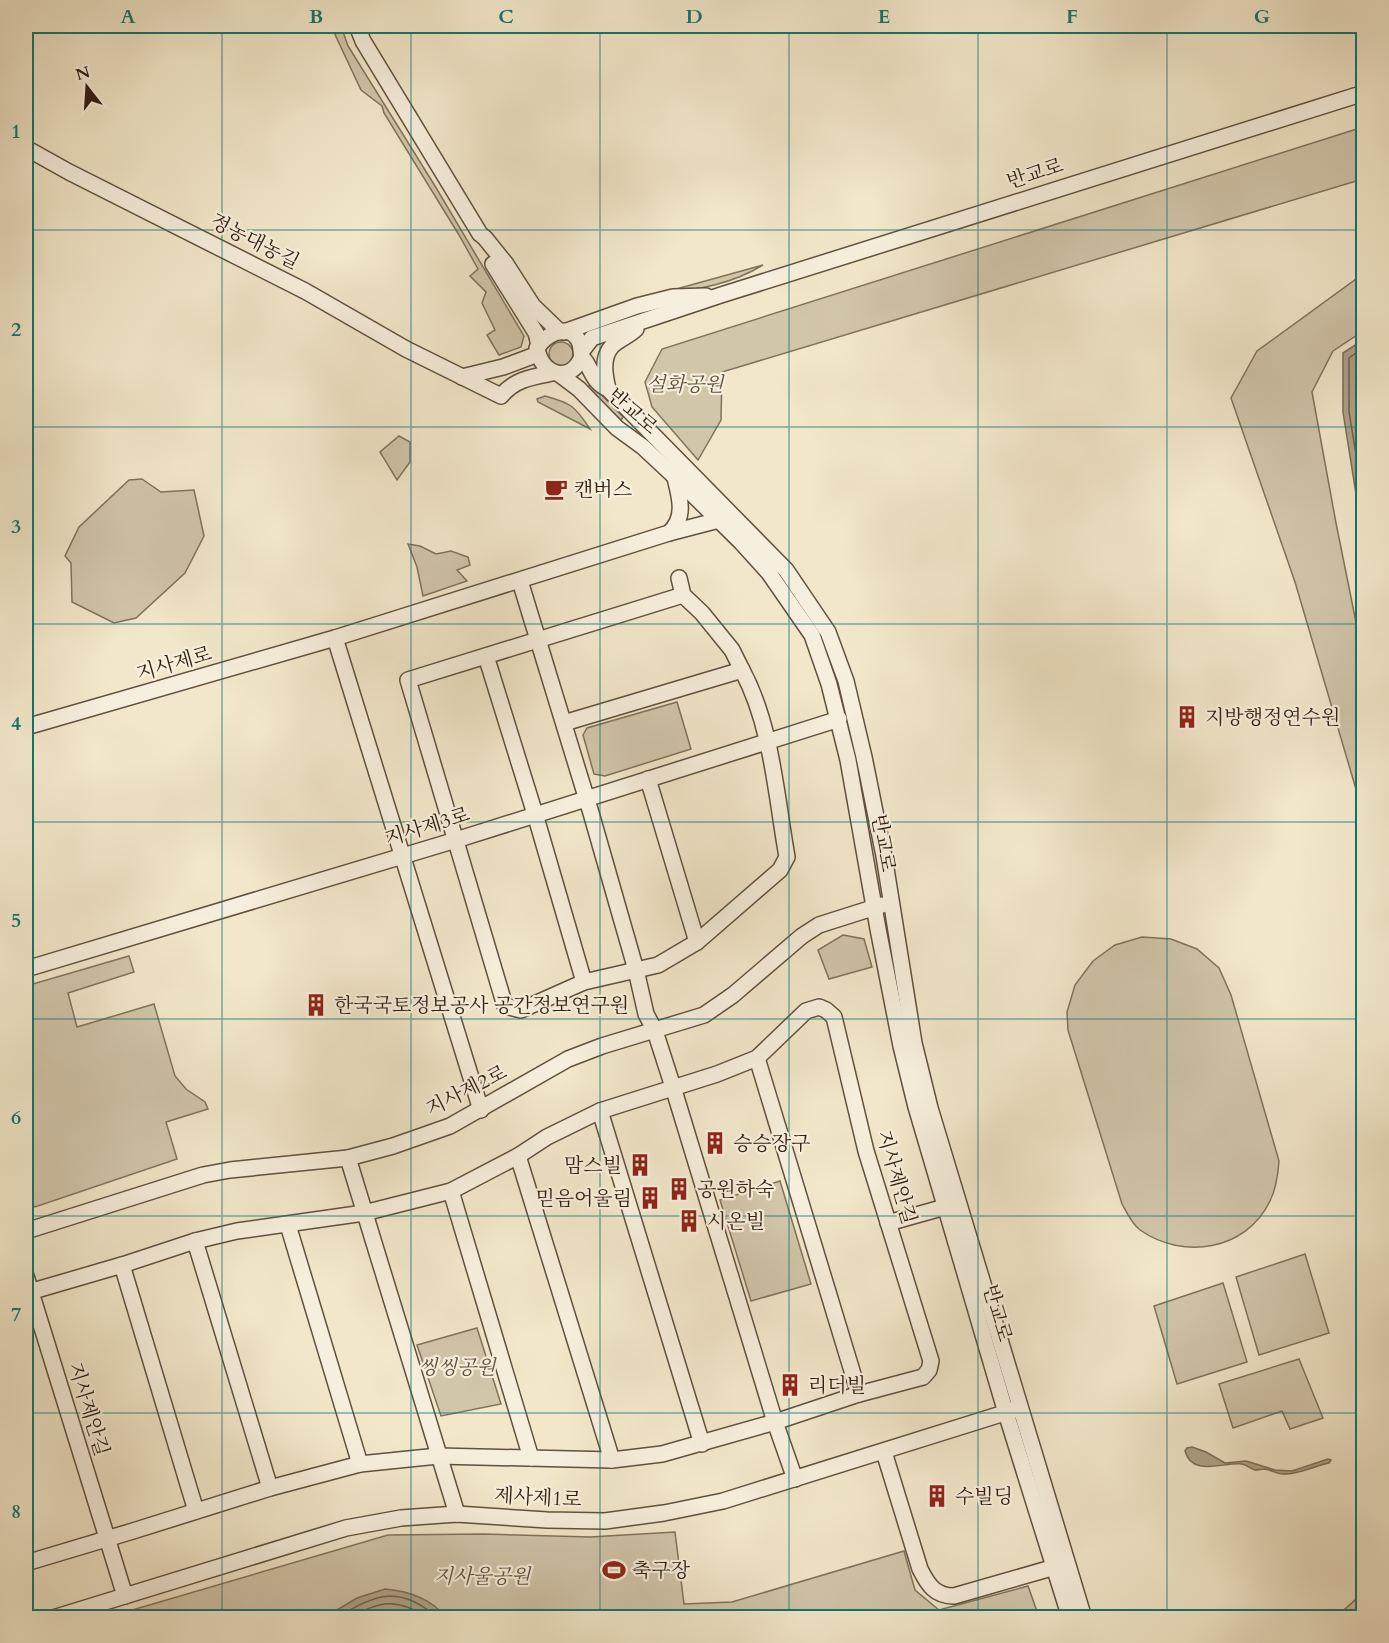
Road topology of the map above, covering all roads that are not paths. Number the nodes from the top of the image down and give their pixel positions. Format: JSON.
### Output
{"nodes":[{"id":1,"x":357,"y":26,"type":"edge"},
{"id":2,"x":1364,"y":93,"type":"edge"},
{"id":3,"x":26,"y":148,"type":"edge"},
{"id":4,"x":480,"y":234,"type":"junction"},
{"id":5,"x":720,"y":295,"type":"junction"},
{"id":6,"x":643,"y":322,"type":"junction"},
{"id":7,"x":562,"y":332,"type":"junction"},
{"id":8,"x":538,"y":349,"type":"junction"},
{"id":9,"x":582,"y":354,"type":"junction"},
{"id":10,"x":503,"y":367,"type":"junction"},
{"id":11,"x":556,"y":373,"type":"junction"},
{"id":12,"x":462,"y":377,"type":"junction"},
{"id":13,"x":608,"y":389,"type":"junction"},
{"id":14,"x":495,"y":393,"type":"junction"},
{"id":15,"x":674,"y":476,"type":"junction"},
{"id":16,"x":719,"y":520,"type":"junction"},
{"id":17,"x":669,"y":533,"type":"junction"},
{"id":18,"x":679,"y":578,"type":"dead end"},
{"id":19,"x":520,"y":581,"type":"junction"},
{"id":20,"x":683,"y":595,"type":"junction"},
{"id":21,"x":334,"y":638,"type":"junction"},
{"id":22,"x":539,"y":640,"type":"junction"},
{"id":23,"x":486,"y":656,"type":"junction"},
{"id":24,"x":742,"y":670,"type":"junction"},
{"id":25,"x":839,"y":719,"type":"junction"},
{"id":26,"x":564,"y":723,"type":"junction"},
{"id":27,"x":26,"y":727,"type":"edge"},
{"id":28,"x":767,"y":742,"type":"junction"},
{"id":29,"x":648,"y":779,"type":"junction"},
{"id":30,"x":586,"y":798,"type":"junction"},
{"id":31,"x":535,"y":814,"type":"junction"},
{"id":32,"x":456,"y":840,"type":"junction"},
{"id":33,"x":401,"y":856,"type":"junction"},
{"id":34,"x":890,"y":902,"type":"junction"},
{"id":35,"x":874,"y":907,"type":"junction"},
{"id":36,"x":697,"y":942,"type":"junction"},
{"id":37,"x":26,"y":969,"type":"edge"},
{"id":38,"x":636,"y":970,"type":"junction"},
{"id":39,"x":584,"y":982,"type":"junction"},
{"id":40,"x":655,"y":1031,"type":"junction"},
{"id":41,"x":757,"y":1058,"type":"junction"},
{"id":42,"x":673,"y":1087,"type":"junction"},
{"id":43,"x":481,"y":1110,"type":"junction"},
{"id":44,"x":600,"y":1111,"type":"junction"},
{"id":45,"x":518,"y":1156,"type":"junction"},
{"id":46,"x":348,"y":1158,"type":"junction"},
{"id":47,"x":451,"y":1191,"type":"junction"},
{"id":48,"x":945,"y":1207,"type":"junction"},
{"id":49,"x":364,"y":1213,"type":"junction"},
{"id":50,"x":888,"y":1223,"type":"junction"},
{"id":51,"x":288,"y":1225,"type":"junction"},
{"id":52,"x":26,"y":1231,"type":"edge"},
{"id":53,"x":195,"y":1241,"type":"junction"},
{"id":54,"x":122,"y":1266,"type":"junction"},
{"id":55,"x":26,"y":1276,"type":"edge"},
{"id":56,"x":28,"y":1292,"type":"edge"},
{"id":57,"x":859,"y":1394,"type":"junction"},
{"id":58,"x":1013,"y":1410,"type":"junction"},
{"id":59,"x":775,"y":1422,"type":"junction"},
{"id":60,"x":702,"y":1444,"type":"junction"},
{"id":61,"x":884,"y":1452,"type":"junction"},
{"id":62,"x":438,"y":1455,"type":"junction"},
{"id":63,"x":531,"y":1458,"type":"junction"},
{"id":64,"x":612,"y":1460,"type":"junction"},
{"id":65,"x":360,"y":1464,"type":"junction"},
{"id":66,"x":795,"y":1479,"type":"junction"},
{"id":67,"x":270,"y":1488,"type":"junction"},
{"id":68,"x":196,"y":1511,"type":"junction"},
{"id":69,"x":457,"y":1514,"type":"junction"},
{"id":70,"x":107,"y":1539,"type":"junction"},
{"id":71,"x":27,"y":1558,"type":"edge"},
{"id":72,"x":1055,"y":1567,"type":"junction"},
{"id":73,"x":125,"y":1596,"type":"junction"},
{"id":74,"x":53,"y":1617,"type":"edge"},
{"id":75,"x":1070,"y":1617,"type":"edge"},
{"id":76,"x":1084,"y":1617,"type":"edge"}],
"edges":[{"from":1,"to":4,"type":"street"},
{"from":2,"to":5,"type":"street","name":"반교로"},
{"from":3,"to":12,"type":"street","name":"정농대농길"},
{"from":4,"to":7,"type":"street"},
{"from":4,"to":8,"type":"street"},
{"from":5,"to":6,"type":"street","name":"반교로"},
{"from":5,"to":7,"type":"street","name":"반교로"},
{"from":6,"to":9,"type":"street","name":"반교로"},
{"from":6,"to":13,"type":"street"},
{"from":7,"to":8,"type":"street"},
{"from":7,"to":9,"type":"street"},
{"from":8,"to":10,"type":"street"},
{"from":8,"to":11,"type":"street"},
{"from":9,"to":11,"type":"street"},
{"from":9,"to":13,"type":"street","name":"반교로"},
{"from":10,"to":12,"type":"street"},
{"from":10,"to":14,"type":"street"},
{"from":11,"to":14,"type":"street"},
{"from":11,"to":15,"type":"street","name":"반교로"},
{"from":12,"to":14,"type":"street","name":"정농대농길"},
{"from":13,"to":34,"type":"street","name":"반교로"},
{"from":15,"to":16,"type":"street","name":"반교로"},
{"from":15,"to":17,"type":"street"},
{"from":16,"to":17,"type":"street","name":"지사제로"},
{"from":16,"to":25,"type":"street","name":"반교로"},
{"from":17,"to":19,"type":"street","name":"지사제로"},
{"from":18,"to":20,"type":"street"},
{"from":19,"to":21,"type":"street","name":"지사제로"},
{"from":19,"to":22,"type":"street"},
{"from":20,"to":22,"type":"street"},
{"from":20,"to":24,"type":"street"},
{"from":21,"to":27,"type":"street","name":"지사제로"},
{"from":21,"to":33,"type":"street"},
{"from":22,"to":23,"type":"street"},
{"from":22,"to":26,"type":"street"},
{"from":23,"to":31,"type":"street"},
{"from":23,"to":32,"type":"street"},
{"from":24,"to":26,"type":"street"},
{"from":24,"to":28,"type":"street"},
{"from":25,"to":28,"type":"street","name":"지사제3로"},
{"from":25,"to":35,"type":"street","name":"반교로"},
{"from":26,"to":30,"type":"street"},
{"from":28,"to":29,"type":"street","name":"지사제3로"},
{"from":28,"to":36,"type":"street"},
{"from":29,"to":30,"type":"street","name":"지사제3로"},
{"from":29,"to":36,"type":"street"},
{"from":30,"to":31,"type":"street","name":"지사제3로"},
{"from":30,"to":38,"type":"street"},
{"from":31,"to":32,"type":"street","name":"지사제3로"},
{"from":31,"to":39,"type":"street"},
{"from":32,"to":33,"type":"street","name":"지사제3로"},
{"from":32,"to":39,"type":"street"},
{"from":33,"to":37,"type":"street","name":"지사제3로"},
{"from":33,"to":43,"type":"street"},
{"from":34,"to":35,"type":"street","name":"지사제2로"},
{"from":34,"to":58,"type":"street","name":"반교로"},
{"from":35,"to":40,"type":"street","name":"지사제2로"},
{"from":35,"to":48,"type":"street","name":"반교로"},
{"from":36,"to":38,"type":"street"},
{"from":38,"to":39,"type":"street"},
{"from":38,"to":40,"type":"street"},
{"from":40,"to":42,"type":"street"},
{"from":40,"to":43,"type":"street","name":"지사제2로"},
{"from":41,"to":42,"type":"street","name":"지사제안길"},
{"from":41,"to":50,"type":"street","name":"지사제안길"},
{"from":41,"to":57,"type":"street"},
{"from":42,"to":44,"type":"street","name":"지사제안길"},
{"from":42,"to":59,"type":"street"},
{"from":43,"to":46,"type":"street","name":"지사제2로"},
{"from":44,"to":45,"type":"street","name":"지사제안길"},
{"from":44,"to":60,"type":"street"},
{"from":45,"to":47,"type":"street","name":"지사제안길"},
{"from":45,"to":64,"type":"street"},
{"from":46,"to":49,"type":"street"},
{"from":46,"to":52,"type":"street","name":"지사제2로"},
{"from":47,"to":49,"type":"street","name":"지사제안길"},
{"from":47,"to":63,"type":"street"},
{"from":48,"to":50,"type":"street"},
{"from":48,"to":58,"type":"street","name":"반교로"},
{"from":49,"to":51,"type":"street","name":"지사제안길"},
{"from":49,"to":62,"type":"street"},
{"from":50,"to":57,"type":"street","name":"지사제안길"},
{"from":51,"to":53,"type":"street","name":"지사제안길"},
{"from":51,"to":65,"type":"street"},
{"from":53,"to":54,"type":"street","name":"지사제안길"},
{"from":53,"to":67,"type":"street"},
{"from":54,"to":56,"type":"street","name":"지사제안길"},
{"from":54,"to":68,"type":"street"},
{"from":55,"to":56,"type":"street"},
{"from":56,"to":70,"type":"street","name":"지사제안길"},
{"from":57,"to":59,"type":"street","name":"지사제안길"},
{"from":58,"to":61,"type":"street","name":"제사제1로"},
{"from":58,"to":72,"type":"street"},
{"from":58,"to":76,"type":"street"},
{"from":59,"to":60,"type":"street","name":"지사제안길"},
{"from":59,"to":66,"type":"street"},
{"from":60,"to":64,"type":"street","name":"지사제안길"},
{"from":61,"to":66,"type":"street","name":"제사제1로"},
{"from":61,"to":72,"type":"street"},
{"from":62,"to":63,"type":"street","name":"지사제안길"},
{"from":62,"to":65,"type":"street","name":"지사제안길"},
{"from":62,"to":69,"type":"street"},
{"from":63,"to":64,"type":"street","name":"지사제안길"},
{"from":65,"to":67,"type":"street","name":"지사제안길"},
{"from":66,"to":69,"type":"street","name":"제사제1로"},
{"from":67,"to":68,"type":"street","name":"지사제안길"},
{"from":68,"to":70,"type":"street","name":"지사제안길"},
{"from":69,"to":73,"type":"street","name":"제사제1로"},
{"from":70,"to":71,"type":"street","name":"지사제안길"},
{"from":70,"to":73,"type":"street"},
{"from":72,"to":75,"type":"street"},
{"from":73,"to":74,"type":"street","name":"제사제1로"}]}
